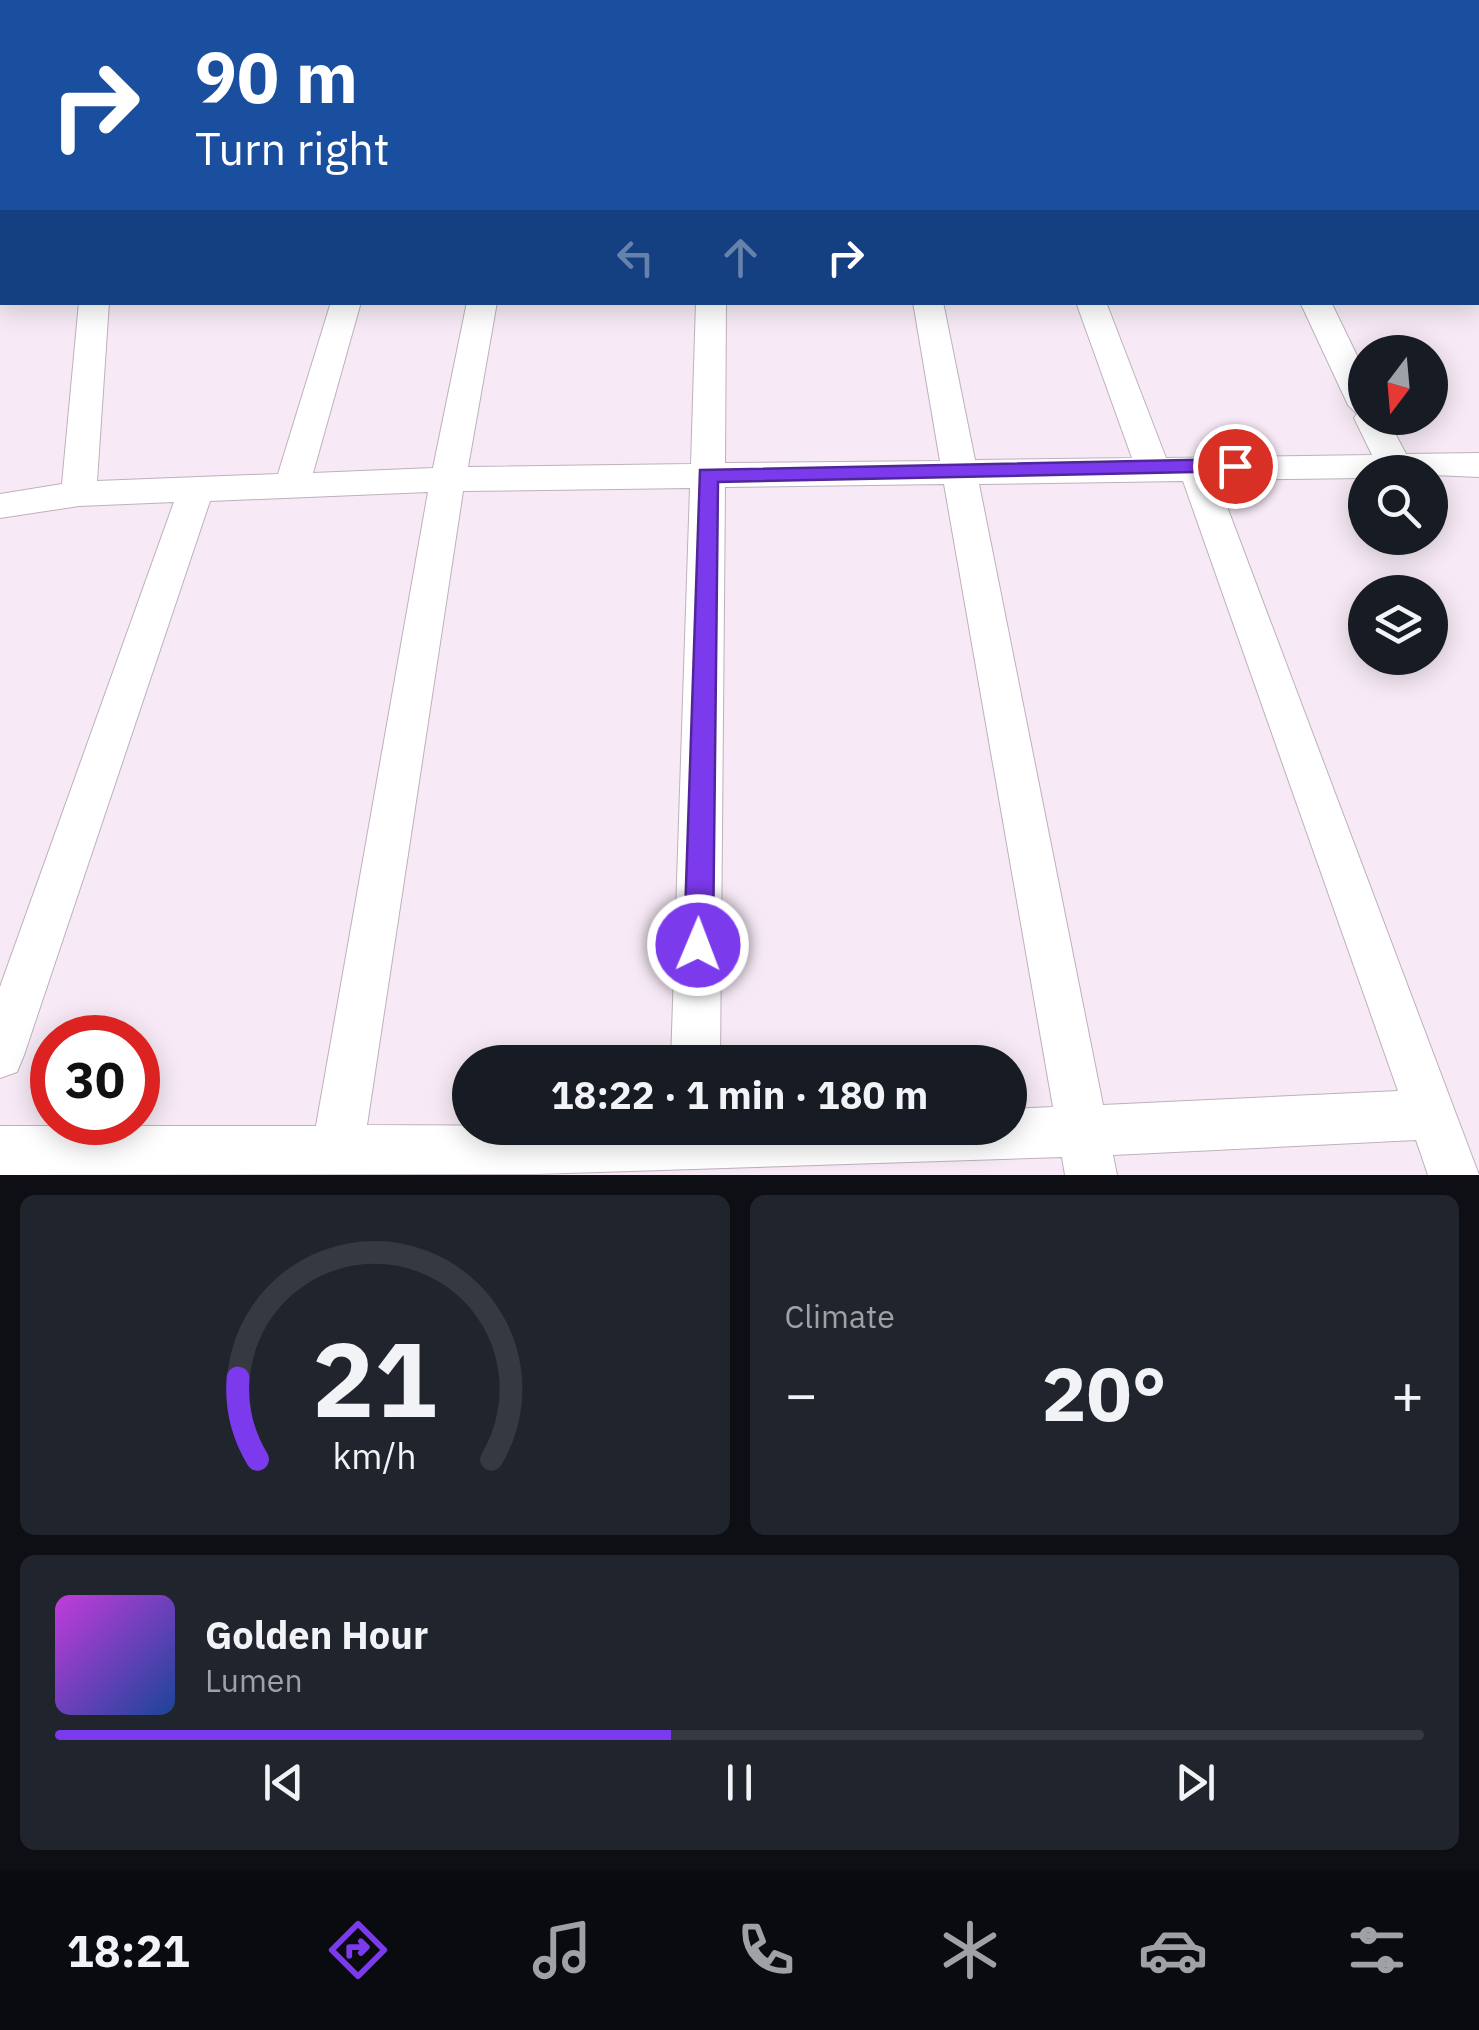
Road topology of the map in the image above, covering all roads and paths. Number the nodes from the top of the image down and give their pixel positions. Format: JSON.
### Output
{"nodes":[{"id":1,"x":94,"y":305,"type":"edge"},
{"id":2,"x":345,"y":305,"type":"edge"},
{"id":3,"x":481,"y":305,"type":"edge"},
{"id":4,"x":711,"y":305,"type":"edge"},
{"id":5,"x":929,"y":305,"type":"edge"},
{"id":6,"x":1092,"y":305,"type":"edge"},
{"id":7,"x":1316,"y":305,"type":"edge"},
{"id":8,"x":1348,"y":370,"type":"edge"},
{"id":9,"x":1348,"y":466,"type":"edge"},
{"id":10,"x":1448,"y":466,"type":"edge"},
{"id":11,"x":1478,"y":466,"type":"edge"},
{"id":12,"x":1152,"y":467,"type":"junction"},
{"id":13,"x":1195,"y":467,"type":"junction"},
{"id":14,"x":960,"y":470,"type":"junction"},
{"id":15,"x":707,"y":475,"type":"junction"},
{"id":16,"x":448,"y":479,"type":"junction"},
{"id":17,"x":292,"y":485,"type":"junction"},
{"id":18,"x":197,"y":488,"type":"junction"},
{"id":19,"x":79,"y":494,"type":"junction"},
{"id":20,"x":0,"y":506,"type":"edge"},
{"id":21,"x":696,"y":1045,"type":"edge"},
{"id":22,"x":0,"y":1055,"type":"edge"},
{"id":23,"x":1433,"y":1114,"type":"junction"},
{"id":24,"x":695,"y":1149,"type":"edge"},
{"id":25,"x":0,"y":1152,"type":"edge"},
{"id":26,"x":1087,"y":1154,"type":"edge"},
{"id":27,"x":335,"y":1165,"type":"edge"},
{"id":28,"x":1454,"y":1175,"type":"edge"}],
"edges":[{"from":1,"to":19,"type":"street"},
{"from":2,"to":17,"type":"street"},
{"from":3,"to":16,"type":"street"},
{"from":4,"to":15,"type":"street"},
{"from":5,"to":14,"type":"street"},
{"from":6,"to":12,"type":"street"},
{"from":7,"to":8,"type":"street"},
{"from":9,"to":13,"type":"street"},
{"from":10,"to":11,"type":"street"},
{"from":12,"to":13,"type":"street"},
{"from":12,"to":14,"type":"street"},
{"from":13,"to":23,"type":"street"},
{"from":14,"to":15,"type":"street"},
{"from":14,"to":26,"type":"street"},
{"from":15,"to":16,"type":"street"},
{"from":15,"to":21,"type":"street"},
{"from":16,"to":17,"type":"street"},
{"from":16,"to":27,"type":"street"},
{"from":17,"to":18,"type":"street"},
{"from":18,"to":19,"type":"street"},
{"from":18,"to":22,"type":"street"},
{"from":19,"to":20,"type":"street"},
{"from":23,"to":26,"type":"street"},
{"from":23,"to":28,"type":"street"},
{"from":24,"to":26,"type":"street"},
{"from":24,"to":27,"type":"street"},
{"from":25,"to":27,"type":"street"}]}
